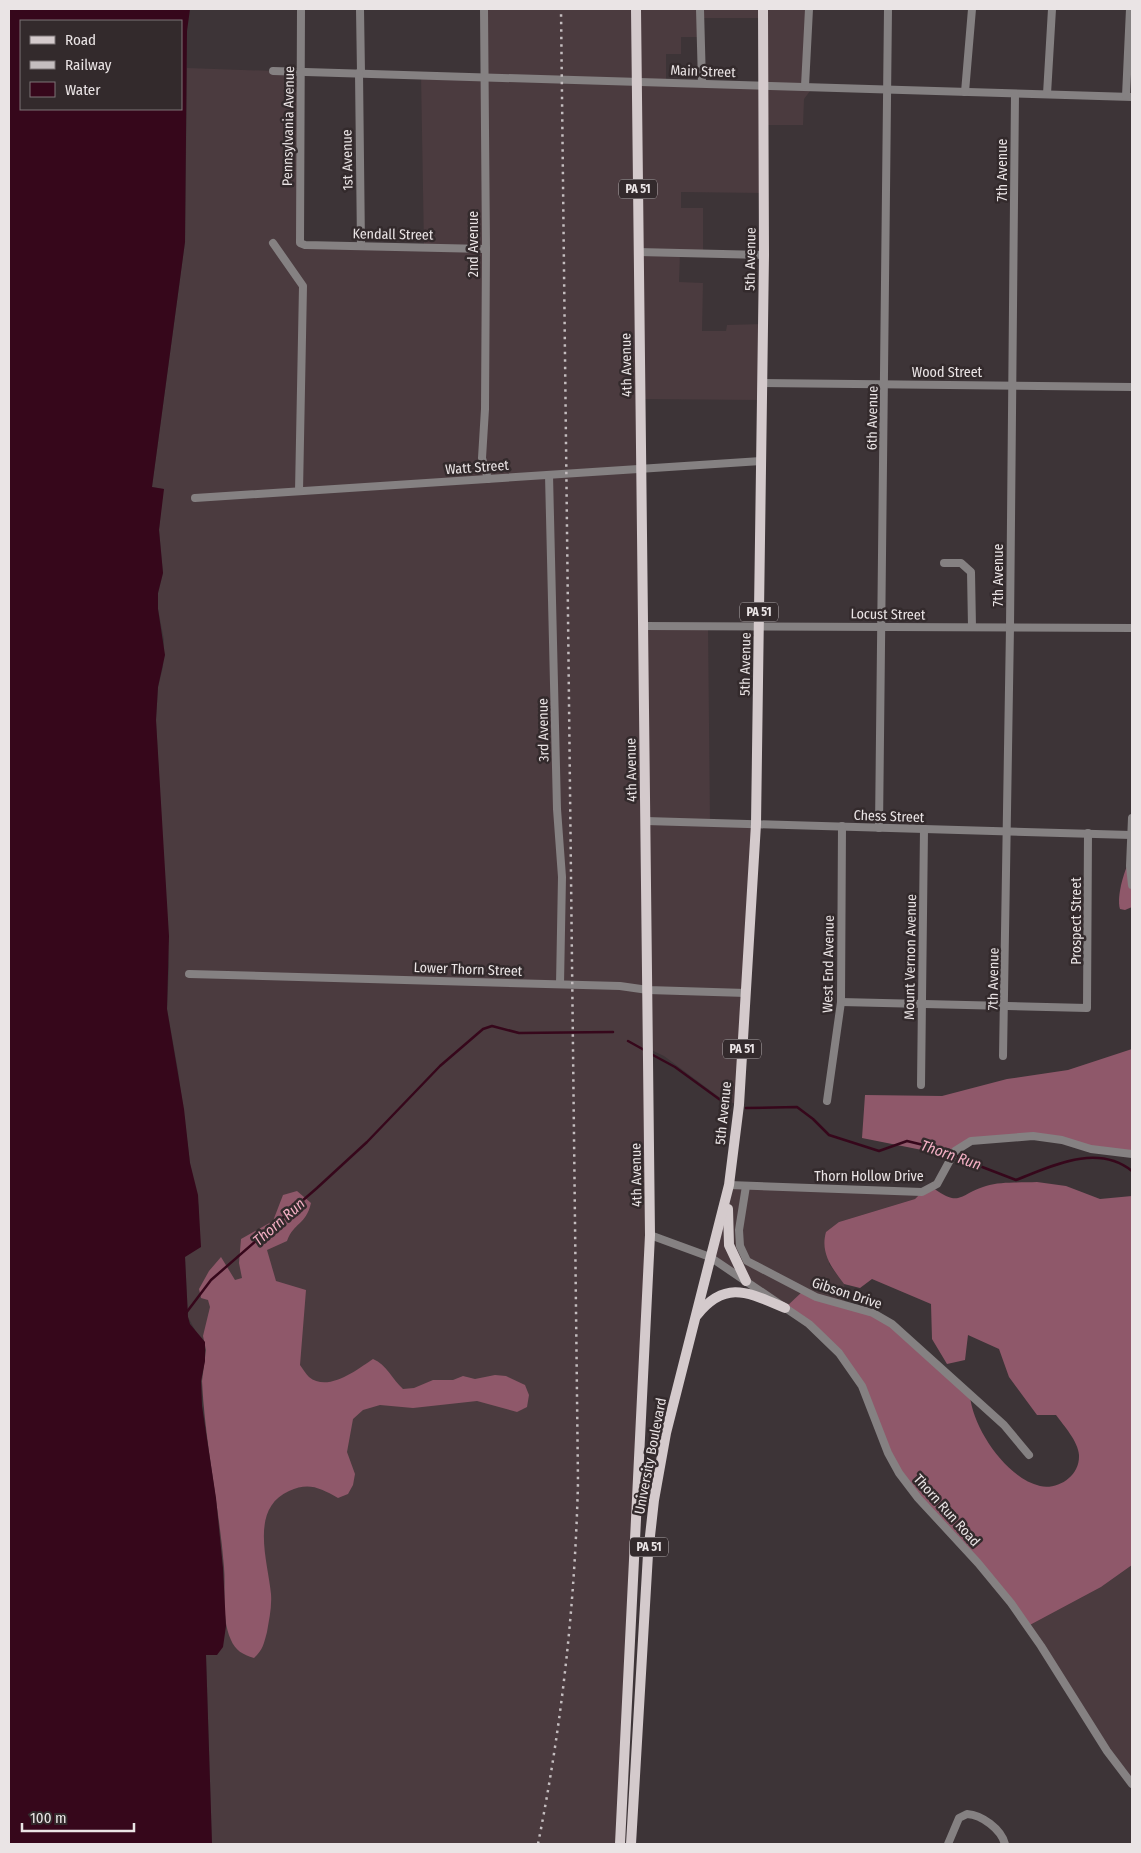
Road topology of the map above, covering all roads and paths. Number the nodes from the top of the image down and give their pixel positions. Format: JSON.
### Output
{"nodes":[{"id":1,"x":301,"y":9,"type":"edge"},
{"id":2,"x":360,"y":9,"type":"edge"},
{"id":3,"x":484,"y":9,"type":"edge"},
{"id":4,"x":636,"y":9,"type":"edge"},
{"id":5,"x":700,"y":9,"type":"edge"},
{"id":6,"x":763,"y":9,"type":"edge"},
{"id":7,"x":809,"y":9,"type":"edge"},
{"id":8,"x":888,"y":9,"type":"edge"},
{"id":9,"x":972,"y":9,"type":"edge"},
{"id":10,"x":1052,"y":9,"type":"edge"},
{"id":11,"x":1130,"y":9,"type":"edge"},
{"id":12,"x":273,"y":71,"type":"dead end"},
{"id":13,"x":302,"y":72,"type":"junction"},
{"id":14,"x":360,"y":73,"type":"junction"},
{"id":15,"x":485,"y":76,"type":"junction"},
{"id":16,"x":637,"y":81,"type":"junction"},
{"id":17,"x":702,"y":83,"type":"junction"},
{"id":18,"x":765,"y":86,"type":"junction"},
{"id":19,"x":805,"y":86,"type":"junction"},
{"id":20,"x":887,"y":89,"type":"junction"},
{"id":21,"x":965,"y":92,"type":"junction"},
{"id":22,"x":1015,"y":94,"type":"junction"},
{"id":23,"x":1047,"y":94,"type":"junction"},
{"id":24,"x":1129,"y":97,"type":"edge"},
{"id":25,"x":273,"y":243,"type":"dead end"},
{"id":26,"x":300,"y":243,"type":"joint"},
{"id":27,"x":361,"y":246,"type":"junction"},
{"id":28,"x":486,"y":249,"type":"junction"},
{"id":29,"x":638,"y":252,"type":"junction"},
{"id":30,"x":764,"y":255,"type":"junction"},
{"id":31,"x":762,"y":383,"type":"junction"},
{"id":32,"x":885,"y":384,"type":"junction"},
{"id":33,"x":1013,"y":385,"type":"junction"},
{"id":34,"x":1132,"y":387,"type":"edge"},
{"id":35,"x":761,"y":461,"type":"junction"},
{"id":36,"x":641,"y":469,"type":"junction"},
{"id":37,"x":549,"y":475,"type":"junction"},
{"id":38,"x":488,"y":479,"type":"junction"},
{"id":39,"x":298,"y":491,"type":"junction"},
{"id":40,"x":195,"y":498,"type":"dead end"},
{"id":41,"x":944,"y":563,"type":"dead end"},
{"id":42,"x":759,"y":625,"type":"junction"},
{"id":43,"x":644,"y":626,"type":"junction"},
{"id":44,"x":882,"y":626,"type":"junction"},
{"id":45,"x":972,"y":627,"type":"junction"},
{"id":46,"x":1010,"y":627,"type":"junction"},
{"id":47,"x":1132,"y":628,"type":"edge"},
{"id":48,"x":1132,"y":818,"type":"edge"},
{"id":49,"x":646,"y":821,"type":"junction"},
{"id":50,"x":756,"y":824,"type":"junction"},
{"id":51,"x":842,"y":826,"type":"junction"},
{"id":52,"x":879,"y":828,"type":"junction"},
{"id":53,"x":924,"y":829,"type":"junction"},
{"id":54,"x":1008,"y":833,"type":"junction"},
{"id":55,"x":1088,"y":834,"type":"junction"},
{"id":56,"x":1131,"y":835,"type":"junction"},
{"id":57,"x":1132,"y":885,"type":"edge"},
{"id":58,"x":189,"y":974,"type":"dead end"},
{"id":59,"x":560,"y":984,"type":"junction"},
{"id":60,"x":648,"y":990,"type":"junction"},
{"id":61,"x":746,"y":992,"type":"junction"},
{"id":62,"x":841,"y":1002,"type":"junction"},
{"id":63,"x":922,"y":1004,"type":"junction"},
{"id":64,"x":1006,"y":1007,"type":"junction"},
{"id":65,"x":1003,"y":1056,"type":"dead end"},
{"id":66,"x":921,"y":1085,"type":"dead end"},
{"id":67,"x":828,"y":1101,"type":"dead end"},
{"id":68,"x":1132,"y":1154,"type":"edge"},
{"id":69,"x":729,"y":1185,"type":"junction"},
{"id":70,"x":746,"y":1186,"type":"junction"},
{"id":71,"x":650,"y":1235,"type":"junction"},
{"id":72,"x":710,"y":1257,"type":"junction"},
{"id":73,"x":746,"y":1281,"type":"junction"},
{"id":74,"x":785,"y":1308,"type":"junction"},
{"id":75,"x":695,"y":1318,"type":"junction"},
{"id":76,"x":1029,"y":1455,"type":"dead end"},
{"id":77,"x":637,"y":1519,"type":"junction"},
{"id":78,"x":652,"y":1519,"type":"junction"},
{"id":79,"x":636,"y":1531,"type":"joint"},
{"id":80,"x":1132,"y":1784,"type":"edge"},
{"id":81,"x":620,"y":1844,"type":"edge"},
{"id":82,"x":631,"y":1844,"type":"edge"},
{"id":83,"x":948,"y":1844,"type":"edge"},
{"id":84,"x":1005,"y":1844,"type":"edge"}],
"edges":[{"from":1,"to":13,"type":"street","name":"Pennsylvania Avenue"},
{"from":2,"to":14,"type":"street","name":"1st Avenue"},
{"from":3,"to":15,"type":"street","name":"2nd Avenue"},
{"from":4,"to":16,"type":"main road","name":"4th Avenue","number":"PA 51"},
{"from":5,"to":17,"type":"street"},
{"from":6,"to":18,"type":"main road","name":"5th Avenue","number":"PA 51"},
{"from":7,"to":19,"type":"street"},
{"from":8,"to":20,"type":"street","name":"6th Avenue"},
{"from":9,"to":21,"type":"street"},
{"from":10,"to":23,"type":"street"},
{"from":11,"to":24,"type":"street"},
{"from":12,"to":13,"type":"street","name":"Main Street"},
{"from":13,"to":14,"type":"street","name":"Main Street"},
{"from":13,"to":26,"type":"street","name":"Pennsylvania Avenue"},
{"from":14,"to":15,"type":"street","name":"Main Street"},
{"from":14,"to":27,"type":"street","name":"1st Avenue"},
{"from":15,"to":16,"type":"street","name":"Main Street"},
{"from":15,"to":28,"type":"street","name":"2nd Avenue"},
{"from":16,"to":17,"type":"street","name":"Main Street"},
{"from":16,"to":29,"type":"main road","name":"4th Avenue","number":"PA 51"},
{"from":17,"to":18,"type":"street","name":"Main Street"},
{"from":18,"to":19,"type":"street","name":"Main Street"},
{"from":18,"to":30,"type":"main road","name":"5th Avenue","number":"PA 51"},
{"from":19,"to":20,"type":"street","name":"Main Street"},
{"from":20,"to":21,"type":"street","name":"Main Street"},
{"from":20,"to":32,"type":"street","name":"6th Avenue"},
{"from":21,"to":22,"type":"street","name":"Main Street"},
{"from":22,"to":23,"type":"street","name":"Main Street"},
{"from":22,"to":33,"type":"street","name":"7th Avenue"},
{"from":23,"to":24,"type":"street","name":"Main Street"},
{"from":25,"to":39,"type":"street"},
{"from":26,"to":27,"type":"street","name":"Kendall Street"},
{"from":27,"to":28,"type":"street","name":"Kendall Street"},
{"from":28,"to":38,"type":"street","name":"2nd Avenue"},
{"from":29,"to":30,"type":"street"},
{"from":29,"to":36,"type":"main road","name":"4th Avenue","number":"PA 51"},
{"from":30,"to":31,"type":"main road","name":"5th Avenue","number":"PA 51"},
{"from":31,"to":32,"type":"street","name":"Wood Street"},
{"from":31,"to":35,"type":"main road","name":"5th Avenue","number":"PA 51"},
{"from":32,"to":33,"type":"street","name":"Wood Street"},
{"from":32,"to":44,"type":"street","name":"6th Avenue"},
{"from":33,"to":34,"type":"street","name":"Wood Street"},
{"from":33,"to":46,"type":"street","name":"7th Avenue"},
{"from":35,"to":36,"type":"street","name":"Watt Street"},
{"from":35,"to":42,"type":"main road","name":"5th Avenue","number":"PA 51"},
{"from":36,"to":37,"type":"street","name":"Watt Street"},
{"from":36,"to":43,"type":"main road","name":"4th Avenue","number":"PA 51"},
{"from":37,"to":38,"type":"street","name":"Watt Street"},
{"from":37,"to":59,"type":"street","name":"3rd Avenue"},
{"from":38,"to":39,"type":"street","name":"Watt Street"},
{"from":39,"to":40,"type":"street","name":"Watt Street"},
{"from":41,"to":45,"type":"street"},
{"from":42,"to":43,"type":"street","name":"Locust Street"},
{"from":42,"to":44,"type":"street","name":"Locust Street"},
{"from":42,"to":50,"type":"main road","name":"5th Avenue","number":"PA 51"},
{"from":43,"to":49,"type":"main road","name":"4th Avenue","number":"PA 51"},
{"from":44,"to":45,"type":"street","name":"Locust Street"},
{"from":44,"to":52,"type":"street","name":"6th Avenue"},
{"from":45,"to":46,"type":"street","name":"Locust Street"},
{"from":46,"to":47,"type":"street","name":"Locust Street"},
{"from":46,"to":54,"type":"street","name":"7th Avenue"},
{"from":48,"to":56,"type":"street"},
{"from":49,"to":50,"type":"street","name":"Chess Street"},
{"from":49,"to":60,"type":"main road","name":"4th Avenue","number":"PA 51"},
{"from":50,"to":51,"type":"street","name":"Chess Street"},
{"from":50,"to":61,"type":"main road","name":"5th Avenue","number":"PA 51"},
{"from":51,"to":52,"type":"street","name":"Chess Street"},
{"from":51,"to":62,"type":"street","name":"West End Avenue"},
{"from":52,"to":53,"type":"street","name":"Chess Street"},
{"from":53,"to":54,"type":"street","name":"Chess Street"},
{"from":53,"to":63,"type":"street","name":"Mount Vernon Avenue"},
{"from":54,"to":55,"type":"street","name":"Chess Street"},
{"from":54,"to":64,"type":"street","name":"7th Avenue"},
{"from":55,"to":56,"type":"street","name":"Chess Street"},
{"from":55,"to":64,"type":"street","name":"Prospect Street"},
{"from":56,"to":57,"type":"street"},
{"from":58,"to":59,"type":"street","name":"Lower Thorn Street"},
{"from":59,"to":60,"type":"street","name":"Lower Thorn Street"},
{"from":60,"to":61,"type":"street","name":"Lower Thorn Street"},
{"from":60,"to":71,"type":"main road","name":"4th Avenue","number":"PA 51"},
{"from":61,"to":69,"type":"main road","name":"5th Avenue","number":"PA 51"},
{"from":62,"to":63,"type":"street"},
{"from":62,"to":67,"type":"street","name":"West End Avenue"},
{"from":63,"to":64,"type":"street"},
{"from":63,"to":66,"type":"street","name":"Mount Vernon Avenue"},
{"from":64,"to":65,"type":"street","name":"7th Avenue"},
{"from":68,"to":70,"type":"street","name":"Thorn Hollow Drive"},
{"from":69,"to":70,"type":"street","name":"Thorn Hollow Drive"},
{"from":69,"to":72,"type":"main road","name":"5th Avenue","number":"PA 51"},
{"from":69,"to":73,"type":"main road"},
{"from":70,"to":76,"type":"street","name":"Gibson Drive"},
{"from":71,"to":72,"type":"street","name":"Thorn Run Road"},
{"from":71,"to":77,"type":"main road","name":"4th Avenue","number":"PA 51"},
{"from":72,"to":73,"type":"street","name":"Thorn Run Road"},
{"from":72,"to":75,"type":"main road","name":"University Boulevard","number":"PA 51"},
{"from":73,"to":74,"type":"street","name":"Thorn Run Road"},
{"from":74,"to":75,"type":"main road"},
{"from":74,"to":80,"type":"street","name":"Thorn Run Road"},
{"from":75,"to":78,"type":"main road","name":"University Boulevard","number":"PA 51"},
{"from":77,"to":78,"type":"main road"},
{"from":77,"to":79,"type":"main road","name":"4th Avenue","number":"PA 51"},
{"from":78,"to":82,"type":"main road","name":"University Boulevard","number":"PA 51"},
{"from":79,"to":81,"type":"main road","name":"University Boulevard","number":"PA 51"},
{"from":83,"to":84,"type":"street"}]}
